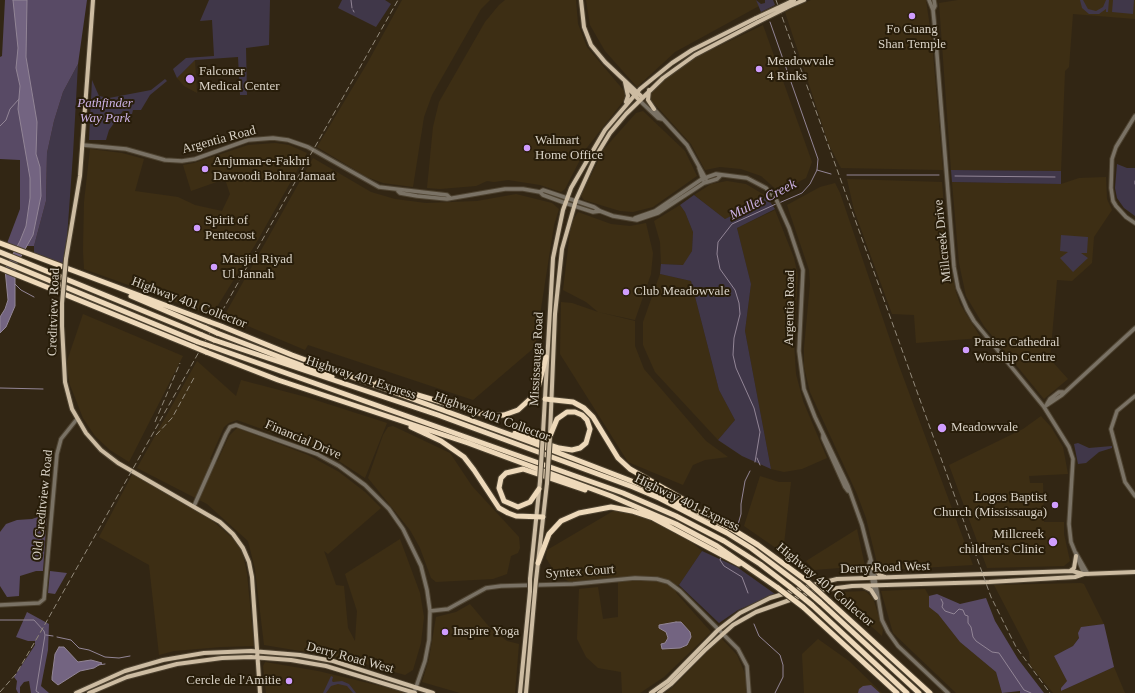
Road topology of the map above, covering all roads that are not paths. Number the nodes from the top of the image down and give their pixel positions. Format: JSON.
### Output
{"nodes":[{"id":1,"x":93,"y":0,"type":"edge"},
{"id":2,"x":581,"y":0,"type":"edge"},
{"id":3,"x":794,"y":0,"type":"edge"},
{"id":4,"x":804,"y":0,"type":"edge"},
{"id":5,"x":929,"y":0,"type":"edge"},
{"id":6,"x":934,"y":0,"type":"edge"},
{"id":7,"x":789,"y":5,"type":"junction"},
{"id":8,"x":933,"y":10,"type":"junction"},
{"id":9,"x":757,"y":20,"type":"junction"},
{"id":10,"x":626,"y":84,"type":"junction"},
{"id":11,"x":650,"y":90,"type":"junction"},
{"id":12,"x":636,"y":93,"type":"junction"},
{"id":13,"x":641,"y":98,"type":"junction"},
{"id":14,"x":625,"y":105,"type":"junction"},
{"id":15,"x":654,"y":109,"type":"junction"},
{"id":16,"x":1135,"y":116,"type":"edge"},
{"id":17,"x":662,"y":119,"type":"junction"},
{"id":18,"x":83,"y":145,"type":"junction"},
{"id":19,"x":705,"y":180,"type":"junction"},
{"id":20,"x":571,"y":188,"type":"junction"},
{"id":21,"x":579,"y":191,"type":"junction"},
{"id":22,"x":540,"y":192,"type":"junction"},
{"id":23,"x":560,"y":195,"type":"junction"},
{"id":24,"x":567,"y":197,"type":"junction"},
{"id":25,"x":576,"y":200,"type":"junction"},
{"id":26,"x":557,"y":201,"type":"junction"},
{"id":27,"x":565,"y":203,"type":"junction"},
{"id":28,"x":584,"y":203,"type":"junction"},
{"id":29,"x":574,"y":206,"type":"junction"},
{"id":30,"x":581,"y":208,"type":"junction"},
{"id":31,"x":563,"y":210,"type":"junction"},
{"id":32,"x":600,"y":211,"type":"junction"},
{"id":33,"x":570,"y":216,"type":"junction"},
{"id":34,"x":1135,"y":223,"type":"edge"},
{"id":35,"x":2,"y":244,"type":"edge"},
{"id":36,"x":1,"y":252,"type":"edge"},
{"id":37,"x":0,"y":260,"type":"edge"},
{"id":38,"x":0,"y":268,"type":"edge"},
{"id":39,"x":76,"y":273,"type":"junction"},
{"id":40,"x":1135,"y":328,"type":"edge"},
{"id":41,"x":292,"y":355,"type":"junction"},
{"id":42,"x":546,"y":357,"type":"junction"},
{"id":43,"x":382,"y":396,"type":"junction"},
{"id":44,"x":1135,"y":396,"type":"edge"},
{"id":45,"x":548,"y":400,"type":"junction"},
{"id":46,"x":1046,"y":406,"type":"junction"},
{"id":47,"x":362,"y":408,"type":"junction"},
{"id":48,"x":462,"y":417,"type":"junction"},
{"id":49,"x":77,"y":419,"type":"junction"},
{"id":50,"x":550,"y":436,"type":"junction"},
{"id":51,"x":539,"y":489,"type":"junction"},
{"id":52,"x":1135,"y":496,"type":"edge"},
{"id":53,"x":194,"y":506,"type":"junction"},
{"id":54,"x":640,"y":508,"type":"junction"},
{"id":55,"x":543,"y":517,"type":"junction"},
{"id":56,"x":536,"y":518,"type":"junction"},
{"id":57,"x":715,"y":520,"type":"junction"},
{"id":58,"x":1076,"y":554,"type":"junction"},
{"id":59,"x":870,"y":561,"type":"junction"},
{"id":60,"x":538,"y":563,"type":"junction"},
{"id":61,"x":873,"y":568,"type":"junction"},
{"id":62,"x":1069,"y":572,"type":"junction"},
{"id":63,"x":1135,"y":572,"type":"edge"},
{"id":64,"x":1086,"y":574,"type":"junction"},
{"id":65,"x":873,"y":578,"type":"junction"},
{"id":66,"x":887,"y":578,"type":"junction"},
{"id":67,"x":766,"y":579,"type":"junction"},
{"id":68,"x":863,"y":586,"type":"junction"},
{"id":69,"x":874,"y":586,"type":"junction"},
{"id":70,"x":532,"y":591,"type":"junction"},
{"id":71,"x":876,"y":598,"type":"junction"},
{"id":72,"x":879,"y":604,"type":"junction"},
{"id":73,"x":0,"y":605,"type":"edge"},
{"id":74,"x":430,"y":611,"type":"junction"},
{"id":75,"x":718,"y":630,"type":"junction"},
{"id":76,"x":723,"y":634,"type":"junction"},
{"id":77,"x":257,"y":651,"type":"junction"},
{"id":78,"x":258,"y":657,"type":"junction"},
{"id":79,"x":416,"y":687,"type":"junction"},
{"id":80,"x":520,"y":692,"type":"edge"},
{"id":81,"x":76,"y":693,"type":"edge"},
{"id":82,"x":88,"y":693,"type":"edge"},
{"id":83,"x":260,"y":693,"type":"edge"},
{"id":84,"x":414,"y":693,"type":"edge"},
{"id":85,"x":433,"y":693,"type":"edge"},
{"id":86,"x":526,"y":693,"type":"edge"},
{"id":87,"x":651,"y":693,"type":"edge"},
{"id":88,"x":659,"y":693,"type":"edge"},
{"id":89,"x":749,"y":693,"type":"edge"},
{"id":90,"x":897,"y":693,"type":"edge"},
{"id":91,"x":907,"y":693,"type":"edge"},
{"id":92,"x":919,"y":693,"type":"edge"},
{"id":93,"x":930,"y":693,"type":"edge"},
{"id":94,"x":948,"y":693,"type":"edge"}],
"edges":[{"from":1,"to":18,"type":"main road","name":"Creditview Road"},
{"from":2,"to":10,"type":"main road"},
{"from":3,"to":7,"type":"main road"},
{"from":4,"to":7,"type":"main road"},
{"from":5,"to":8,"type":"street","name":"Millcreek Drive"},
{"from":6,"to":8,"type":"street","name":"Millcreek Drive"},
{"from":7,"to":9,"type":"main road","bridge":true},
{"from":8,"to":46,"type":"street","name":"Millcreek Drive"},
{"from":9,"to":11,"type":"main road","name":"Mississauga Road"},
{"from":9,"to":12,"type":"main road","name":"Mississauga Road"},
{"from":10,"to":12,"type":"main road"},
{"from":10,"to":14,"type":"main road"},
{"from":11,"to":13,"type":"main road","name":"Mississauga Road"},
{"from":11,"to":15,"type":"main road"},
{"from":12,"to":13,"type":"main road"},
{"from":12,"to":14,"type":"main road","name":"Mississauga Road"},
{"from":13,"to":15,"type":"street"},
{"from":13,"to":17,"type":"street"},
{"from":13,"to":21,"type":"main road","name":"Mississauga Road"},
{"from":14,"to":20,"type":"main road","name":"Mississauga Road"},
{"from":15,"to":17,"type":"street"},
{"from":16,"to":34,"type":"street"},
{"from":17,"to":19,"type":"street"},
{"from":18,"to":22,"type":"street","name":"Argentia Road"},
{"from":18,"to":49,"type":"main road","name":"Creditview Road","bridge":true},
{"from":19,"to":32,"type":"street","name":"Argentia Road"},
{"from":19,"to":59,"type":"street","name":"Argentia Road"},
{"from":20,"to":23,"type":"street"},
{"from":20,"to":24,"type":"main road","name":"Mississauga Road"},
{"from":21,"to":25,"type":"main road","name":"Mississauga Road"},
{"from":21,"to":28,"type":"street"},
{"from":22,"to":23,"type":"street","name":"Argentia Road"},
{"from":22,"to":26,"type":"street","name":"Argentia Road"},
{"from":23,"to":24,"type":"street","name":"Argentia Road"},
{"from":24,"to":25,"type":"street","name":"Argentia Road"},
{"from":24,"to":27,"type":"main road","name":"Mississauga Road"},
{"from":25,"to":28,"type":"street","name":"Argentia Road"},
{"from":25,"to":29,"type":"main road","name":"Mississauga Road"},
{"from":26,"to":27,"type":"street","name":"Argentia Road"},
{"from":26,"to":31,"type":"street"},
{"from":27,"to":29,"type":"street","name":"Argentia Road"},
{"from":27,"to":31,"type":"main road","name":"Mississauga Road"},
{"from":28,"to":32,"type":"street","name":"Argentia Road"},
{"from":29,"to":30,"type":"street","name":"Argentia Road"},
{"from":29,"to":33,"type":"main road","name":"Mississauga Road"},
{"from":30,"to":32,"type":"street","name":"Argentia Road"},
{"from":30,"to":33,"type":"street"},
{"from":31,"to":42,"type":"main road","name":"Mississauga Road"},
{"from":33,"to":45,"type":"main road","name":"Mississauga Road"},
{"from":35,"to":39,"type":"highway","name":"Highway 401 Collector"},
{"from":36,"to":43,"type":"highway","name":"Highway 401 Express","bridge":true},
{"from":37,"to":91,"type":"highway","name":"Highway 401 Express","bridge":true},
{"from":38,"to":47,"type":"highway","bridge":true},
{"from":39,"to":41,"type":"highway","name":"Highway 401 Collector","bridge":true},
{"from":39,"to":43,"type":"highway","bridge":true},
{"from":40,"to":46,"type":"street"},
{"from":41,"to":42,"type":"highway"},
{"from":41,"to":48,"type":"highway","name":"Highway 401 Collector"},
{"from":42,"to":45,"type":"main road","name":"Mississauga Road"},
{"from":43,"to":92,"type":"highway","name":"Highway 401 Express","bridge":true},
{"from":44,"to":52,"type":"street"},
{"from":45,"to":50,"type":"main road","name":"Mississauga Road"},
{"from":45,"to":51,"type":"main road","name":"Mississauga Road","bridge":true},
{"from":45,"to":57,"type":"highway"},
{"from":46,"to":58,"type":"street","name":"Millcreek Drive"},
{"from":47,"to":54,"type":"highway"},
{"from":47,"to":56,"type":"highway"},
{"from":48,"to":50,"type":"highway"},
{"from":48,"to":57,"type":"highway","name":"Highway 401 Collector"},
{"from":49,"to":53,"type":"main road","name":"Creditview Road"},
{"from":49,"to":73,"type":"street","name":"Old Creditview Road"},
{"from":50,"to":55,"type":"main road","name":"Mississauga Road","bridge":true},
{"from":51,"to":54,"type":"highway"},
{"from":51,"to":56,"type":"main road","name":"Mississauga Road"},
{"from":53,"to":74,"type":"street","name":"Financial Drive"},
{"from":53,"to":77,"type":"main road","name":"Creditview Road"},
{"from":54,"to":67,"type":"highway"},
{"from":55,"to":56,"type":"highway"},
{"from":55,"to":60,"type":"main road","name":"Mississauga Road"},
{"from":56,"to":70,"type":"main road","name":"Mississauga Road","bridge":true},
{"from":57,"to":93,"type":"highway","name":"Highway 401 Collector","bridge":true},
{"from":58,"to":62,"type":"main road"},
{"from":58,"to":64,"type":"street","name":"Millcreek Drive"},
{"from":59,"to":61,"type":"street","name":"Argentia Road"},
{"from":59,"to":65,"type":"street","name":"Argentia Road"},
{"from":60,"to":67,"type":"highway"},
{"from":60,"to":70,"type":"main road","name":"Mississauga Road","bridge":true},
{"from":61,"to":65,"type":"street","name":"Argentia Road"},
{"from":61,"to":66,"type":"main road"},
{"from":62,"to":64,"type":"main road","name":"Derry Road West"},
{"from":62,"to":66,"type":"main road","name":"Derry Road West"},
{"from":63,"to":64,"type":"main road","name":"Derry Road West"},
{"from":64,"to":69,"type":"main road","name":"Derry Road West"},
{"from":65,"to":66,"type":"main road","name":"Derry Road West"},
{"from":65,"to":69,"type":"street","name":"Argentia Road"},
{"from":65,"to":75,"type":"main road","name":"Derry Road West"},
{"from":67,"to":90,"type":"highway","bridge":true},
{"from":68,"to":69,"type":"main road","name":"Derry Road West"},
{"from":68,"to":71,"type":"main road"},
{"from":68,"to":76,"type":"main road","name":"Derry Road West"},
{"from":69,"to":71,"type":"street","name":"Argentia Road"},
{"from":69,"to":72,"type":"street","name":"Argentia Road"},
{"from":70,"to":80,"type":"main road","name":"Mississauga Road"},
{"from":70,"to":86,"type":"main road","name":"Mississauga Road"},
{"from":71,"to":72,"type":"street","name":"Argentia Road"},
{"from":72,"to":94,"type":"street","name":"Argentia Road"},
{"from":74,"to":75,"type":"street","name":"Syntex Court"},
{"from":74,"to":79,"type":"street","name":"Financial Drive"},
{"from":75,"to":76,"type":"street","name":"Syntex Court"},
{"from":75,"to":87,"type":"main road","name":"Derry Road West"},
{"from":76,"to":88,"type":"main road","name":"Derry Road West"},
{"from":76,"to":89,"type":"street","name":"Syntex Court"},
{"from":77,"to":78,"type":"main road","name":"Creditview Road"},
{"from":77,"to":79,"type":"main road","name":"Derry Road West"},
{"from":77,"to":81,"type":"main road","name":"Derry Road West"},
{"from":78,"to":82,"type":"main road","name":"Derry Road West"},
{"from":78,"to":83,"type":"main road","name":"Creditview Road"},
{"from":78,"to":84,"type":"main road","name":"Derry Road West"},
{"from":79,"to":84,"type":"street","name":"Financial Drive"},
{"from":79,"to":85,"type":"main road","name":"Derry Road West"}]}
